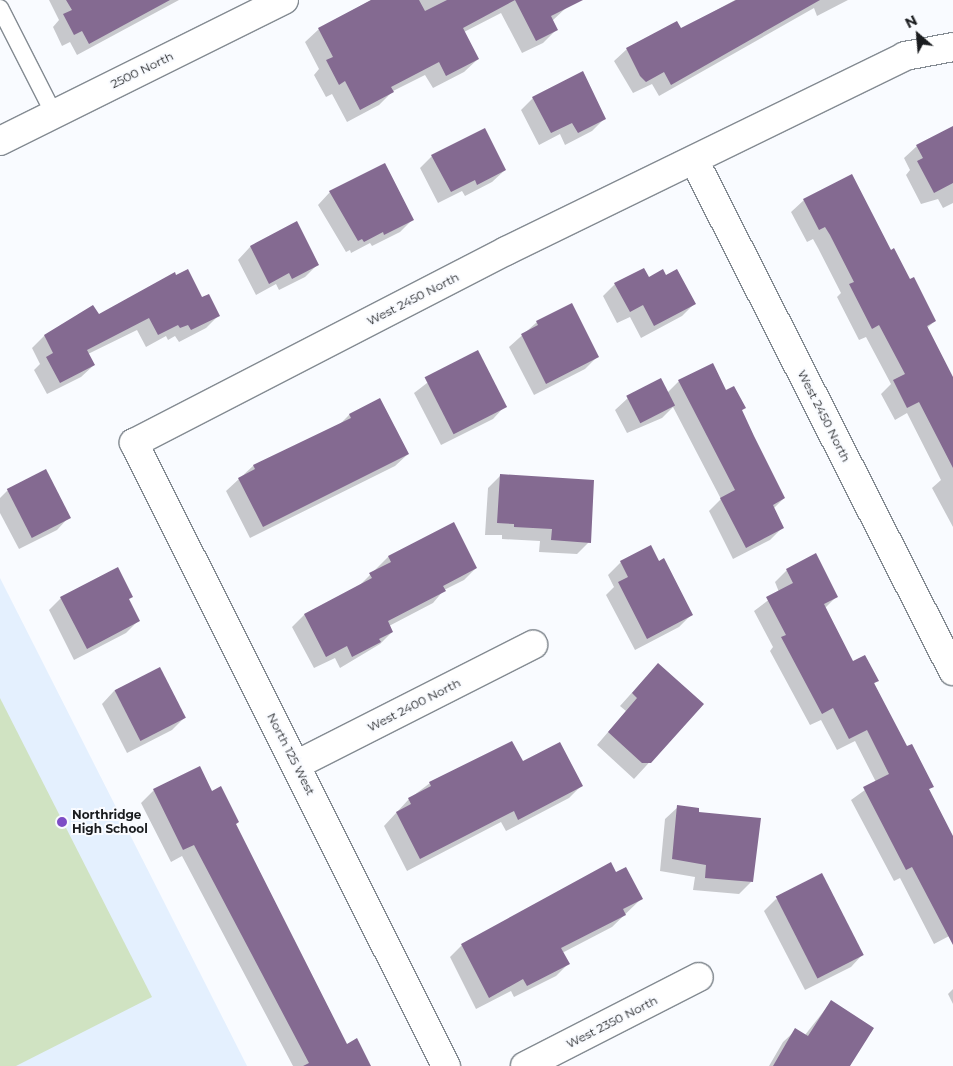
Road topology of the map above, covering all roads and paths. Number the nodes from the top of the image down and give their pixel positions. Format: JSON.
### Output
{"nodes":[{"id":1,"x":284,"y":0,"type":"edge"},
{"id":2,"x":0,"y":8,"type":"edge"},
{"id":3,"x":953,"y":47,"type":"edge"},
{"id":4,"x":54,"y":114,"type":"junction"},
{"id":5,"x":0,"y":141,"type":"edge"},
{"id":6,"x":694,"y":160,"type":"junction"},
{"id":7,"x":134,"y":443,"type":"joint"},
{"id":8,"x":533,"y":645,"type":"dead end"},
{"id":9,"x":953,"y":671,"type":"edge"},
{"id":10,"x":296,"y":765,"type":"junction"},
{"id":11,"x":699,"y":977,"type":"dead end"},
{"id":12,"x":446,"y":1066,"type":"edge"},
{"id":13,"x":525,"y":1066,"type":"edge"}],
"edges":[{"from":1,"to":4,"type":"street","name":"2500 North"},
{"from":2,"to":4,"type":"lane"},
{"from":3,"to":6,"type":"street","name":"West 2450 North"},
{"from":4,"to":5,"type":"street","name":"2500 North"},
{"from":6,"to":7,"type":"street","name":"West 2450 North"},
{"from":6,"to":9,"type":"street","name":"West 2450 North"},
{"from":7,"to":10,"type":"street","name":"North 125 West"},
{"from":8,"to":10,"type":"street","name":"West 2400 North"},
{"from":10,"to":12,"type":"street","name":"North 125 West"},
{"from":11,"to":13,"type":"street","name":"West 2350 North"}]}
